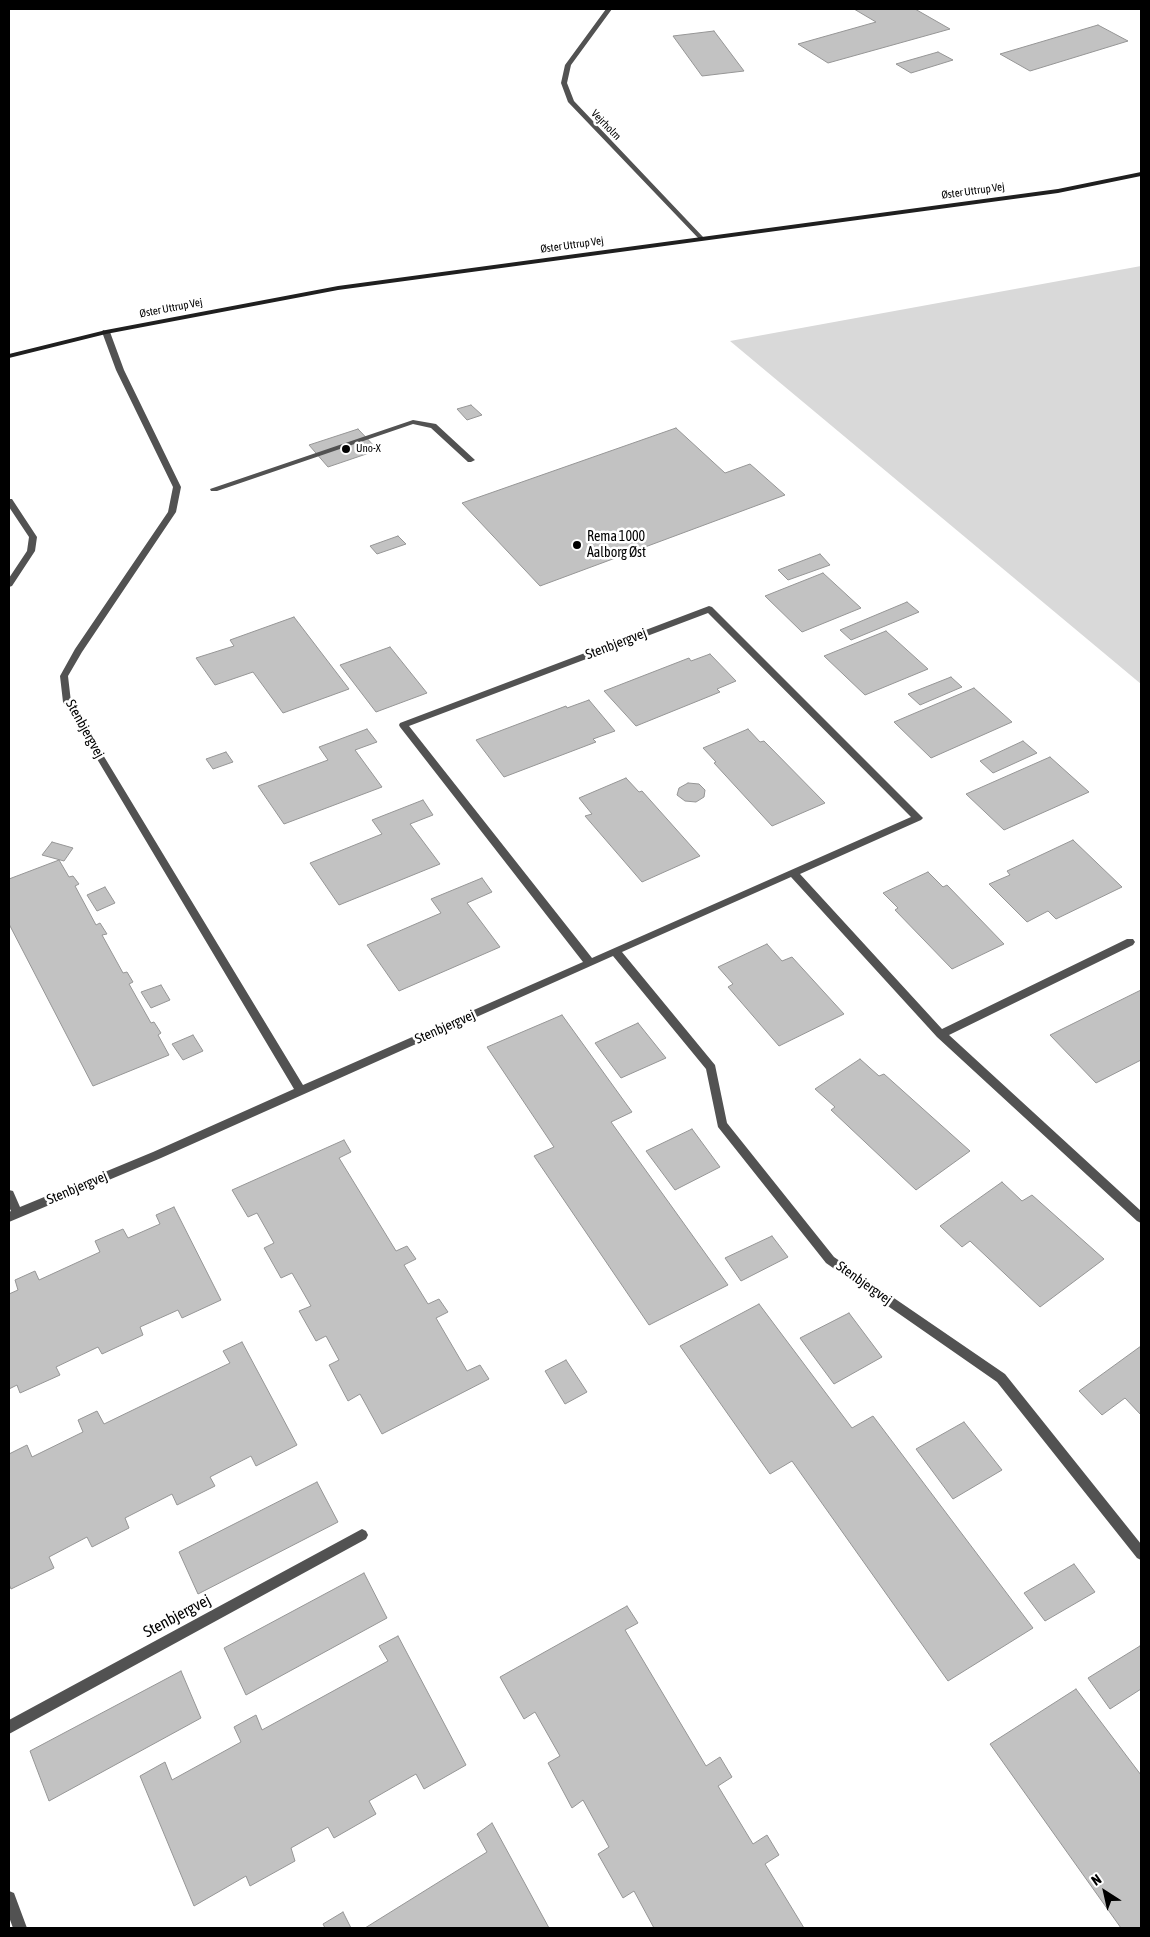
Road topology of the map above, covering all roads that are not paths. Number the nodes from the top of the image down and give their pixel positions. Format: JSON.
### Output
{"nodes":[{"id":1,"x":609,"y":9,"type":"edge"},
{"id":2,"x":1141,"y":174,"type":"edge"},
{"id":3,"x":702,"y":240,"type":"junction"},
{"id":4,"x":106,"y":332,"type":"junction"},
{"id":5,"x":9,"y":356,"type":"edge"},
{"id":6,"x":471,"y":460,"type":"dead end"},
{"id":7,"x":214,"y":489,"type":"dead end"},
{"id":8,"x":9,"y":501,"type":"edge"},
{"id":9,"x":9,"y":584,"type":"edge"},
{"id":10,"x":793,"y":873,"type":"junction"},
{"id":11,"x":1130,"y":942,"type":"dead end"},
{"id":12,"x":615,"y":952,"type":"junction"},
{"id":13,"x":590,"y":963,"type":"junction"},
{"id":14,"x":941,"y":1034,"type":"junction"},
{"id":15,"x":301,"y":1091,"type":"junction"},
{"id":16,"x":9,"y":1194,"type":"edge"},
{"id":17,"x":13,"y":1215,"type":"edge"},
{"id":18,"x":1141,"y":1218,"type":"edge"},
{"id":19,"x":362,"y":1535,"type":"dead end"},
{"id":20,"x":1141,"y":1554,"type":"edge"},
{"id":21,"x":9,"y":1727,"type":"edge"},
{"id":22,"x":9,"y":1898,"type":"edge"},
{"id":23,"x":20,"y":1928,"type":"edge"}],
"edges":[{"from":1,"to":3,"type":"street","name":"Vejrholm"},
{"from":2,"to":3,"type":"street","name":"Øster Uttrup Vej"},
{"from":3,"to":4,"type":"street","name":"Øster Uttrup Vej"},
{"from":4,"to":5,"type":"street","name":"Øster Uttrup Vej"},
{"from":4,"to":15,"type":"street","name":"Stenbjergvej"},
{"from":6,"to":7,"type":"street"},
{"from":8,"to":9,"type":"street"},
{"from":10,"to":12,"type":"street","name":"Stenbjergvej"},
{"from":10,"to":13,"type":"street","name":"Stenbjergvej"},
{"from":10,"to":14,"type":"street"},
{"from":11,"to":14,"type":"street"},
{"from":12,"to":13,"type":"street","name":"Stenbjergvej"},
{"from":12,"to":20,"type":"street","name":"Stenbjergvej"},
{"from":13,"to":15,"type":"street","name":"Stenbjergvej"},
{"from":14,"to":18,"type":"street"},
{"from":15,"to":17,"type":"street","name":"Stenbjergvej"},
{"from":16,"to":17,"type":"street","name":"Stenbjergvej"},
{"from":19,"to":21,"type":"street","name":"Stenbjergvej"},
{"from":22,"to":23,"type":"street"}]}
